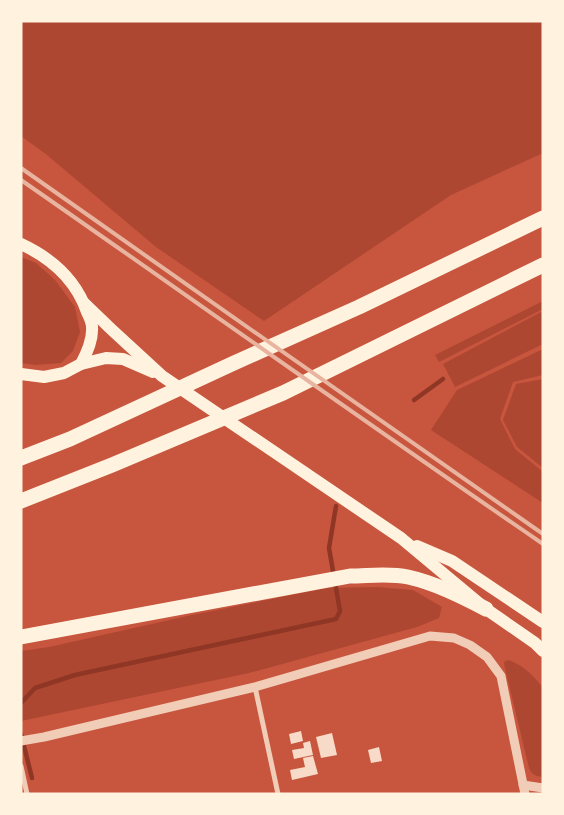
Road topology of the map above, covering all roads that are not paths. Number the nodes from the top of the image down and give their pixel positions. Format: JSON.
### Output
{"nodes":[{"id":1,"x":543,"y":218,"type":"edge"},
{"id":2,"x":21,"y":244,"type":"edge"},
{"id":3,"x":543,"y":265,"type":"edge"},
{"id":4,"x":84,"y":303,"type":"junction"},
{"id":5,"x":81,"y":364,"type":"junction"},
{"id":6,"x":21,"y":374,"type":"edge"},
{"id":7,"x":162,"y":376,"type":"junction"},
{"id":8,"x":21,"y":458,"type":"edge"},
{"id":9,"x":21,"y":501,"type":"edge"},
{"id":10,"x":401,"y":538,"type":"junction"},
{"id":11,"x":486,"y":609,"type":"junction"},
{"id":12,"x":543,"y":622,"type":"edge"},
{"id":13,"x":21,"y":637,"type":"edge"},
{"id":14,"x":543,"y":651,"type":"edge"},
{"id":15,"x":255,"y":687,"type":"junction"},
{"id":16,"x":21,"y":741,"type":"edge"},
{"id":17,"x":21,"y":766,"type":"edge"},
{"id":18,"x":543,"y":788,"type":"edge"},
{"id":19,"x":524,"y":789,"type":"edge"},
{"id":20,"x":27,"y":794,"type":"edge"},
{"id":21,"x":278,"y":794,"type":"edge"}],
"edges":[{"from":1,"to":8,"type":"highway"},
{"from":2,"to":4,"type":"main road"},
{"from":3,"to":9,"type":"highway"},
{"from":4,"to":5,"type":"main road"},
{"from":4,"to":7,"type":"main road"},
{"from":5,"to":6,"type":"main road"},
{"from":5,"to":7,"type":"main road"},
{"from":7,"to":10,"type":"main road"},
{"from":10,"to":11,"type":"main road"},
{"from":10,"to":12,"type":"main road"},
{"from":11,"to":13,"type":"highway"},
{"from":11,"to":14,"type":"main road"},
{"from":15,"to":16,"type":"street"},
{"from":15,"to":19,"type":"street"},
{"from":15,"to":21,"type":"street"},
{"from":17,"to":20,"type":"street"},
{"from":18,"to":19,"type":"street"}]}
